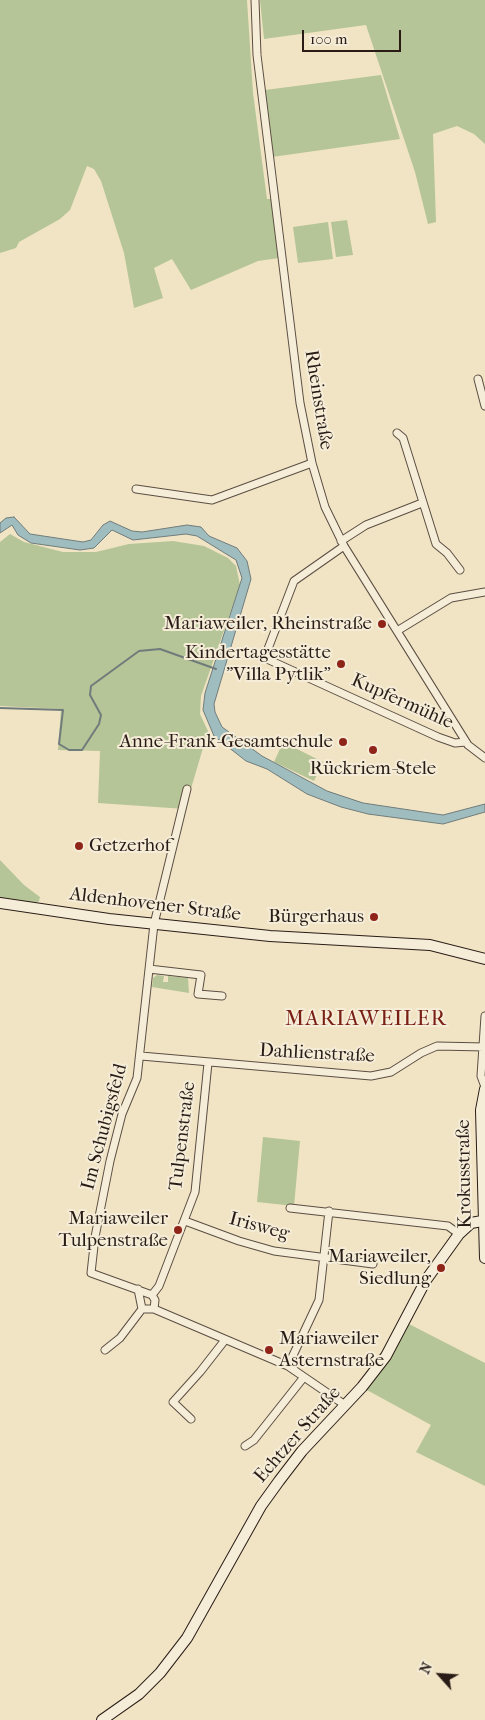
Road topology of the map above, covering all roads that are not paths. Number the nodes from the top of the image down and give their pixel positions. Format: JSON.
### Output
{"nodes":[{"id":1,"x":255,"y":0,"type":"edge"},
{"id":2,"x":478,"y":379,"type":"dead end"},
{"id":3,"x":485,"y":406,"type":"edge"},
{"id":4,"x":397,"y":433,"type":"dead end"},
{"id":5,"x":312,"y":463,"type":"junction"},
{"id":6,"x":136,"y":489,"type":"dead end"},
{"id":7,"x":422,"y":503,"type":"junction"},
{"id":8,"x":342,"y":544,"type":"junction"},
{"id":9,"x":460,"y":570,"type":"dead end"},
{"id":10,"x":485,"y":592,"type":"edge"},
{"id":11,"x":397,"y":631,"type":"junction"},
{"id":12,"x":466,"y":742,"type":"junction"},
{"id":13,"x":485,"y":758,"type":"edge"},
{"id":14,"x":187,"y":789,"type":"dead end"},
{"id":15,"x":0,"y":904,"type":"edge"},
{"id":16,"x":154,"y":924,"type":"junction"},
{"id":17,"x":485,"y":959,"type":"edge"},
{"id":18,"x":149,"y":969,"type":"junction"},
{"id":19,"x":222,"y":996,"type":"dead end"},
{"id":20,"x":485,"y":1016,"type":"edge"},
{"id":21,"x":483,"y":1046,"type":"edge"},
{"id":22,"x":141,"y":1056,"type":"junction"},
{"id":23,"x":208,"y":1063,"type":"junction"},
{"id":24,"x":485,"y":1088,"type":"edge"},
{"id":25,"x":484,"y":1151,"type":"edge"},
{"id":26,"x":290,"y":1208,"type":"dead end"},
{"id":27,"x":329,"y":1210,"type":"junction"},
{"id":28,"x":185,"y":1221,"type":"junction"},
{"id":29,"x":482,"y":1221,"type":"junction"},
{"id":30,"x":458,"y":1234,"type":"junction"},
{"id":31,"x":326,"y":1257,"type":"junction"},
{"id":32,"x":485,"y":1258,"type":"edge"},
{"id":33,"x":373,"y":1264,"type":"dead end"},
{"id":34,"x":138,"y":1289,"type":"junction"},
{"id":35,"x":152,"y":1294,"type":"junction"},
{"id":36,"x":142,"y":1309,"type":"junction"},
{"id":37,"x":154,"y":1309,"type":"junction"},
{"id":38,"x":224,"y":1340,"type":"junction"},
{"id":39,"x":105,"y":1350,"type":"dead end"},
{"id":40,"x":288,"y":1366,"type":"junction"},
{"id":41,"x":304,"y":1377,"type":"junction"},
{"id":42,"x":345,"y":1405,"type":"junction"},
{"id":43,"x":191,"y":1419,"type":"dead end"},
{"id":44,"x":245,"y":1446,"type":"dead end"},
{"id":45,"x":102,"y":1720,"type":"edge"}],
"edges":[{"from":1,"to":5,"type":"street","name":"Rheinstraße"},
{"from":2,"to":3,"type":"street"},
{"from":4,"to":7,"type":"street"},
{"from":5,"to":6,"type":"street"},
{"from":5,"to":8,"type":"street","name":"Rheinstraße"},
{"from":7,"to":8,"type":"street"},
{"from":7,"to":9,"type":"street"},
{"from":8,"to":11,"type":"street","name":"Rheinstraße"},
{"from":8,"to":12,"type":"street","name":"Kupfermühle"},
{"from":10,"to":11,"type":"street"},
{"from":11,"to":12,"type":"street","name":"Rheinstraße"},
{"from":12,"to":13,"type":"street","name":"Rheinstraße"},
{"from":14,"to":16,"type":"street","name":"Im Schubigsfeld"},
{"from":15,"to":16,"type":"street","name":"Aldenhovener Straße"},
{"from":16,"to":17,"type":"street","name":"Aldenhovener Straße"},
{"from":16,"to":18,"type":"street","name":"Im Schubigsfeld"},
{"from":18,"to":19,"type":"street"},
{"from":18,"to":22,"type":"street","name":"Im Schubigsfeld"},
{"from":20,"to":21,"type":"street","name":"Krokusstraße"},
{"from":21,"to":23,"type":"street","name":"Dahlienstraße"},
{"from":21,"to":24,"type":"street","name":"Krokusstraße"},
{"from":22,"to":23,"type":"street","name":"Dahlienstraße"},
{"from":22,"to":34,"type":"street","name":"Im Schubigsfeld"},
{"from":23,"to":28,"type":"street","name":"Tulpenstraße"},
{"from":24,"to":25,"type":"street","name":"Krokusstraße"},
{"from":25,"to":29,"type":"street","name":"Krokusstraße"},
{"from":26,"to":27,"type":"street"},
{"from":27,"to":30,"type":"street"},
{"from":27,"to":31,"type":"street"},
{"from":28,"to":31,"type":"street","name":"Irisweg"},
{"from":28,"to":35,"type":"street","name":"Tulpenstraße"},
{"from":29,"to":30,"type":"street","name":"Echtzer Straße"},
{"from":29,"to":32,"type":"street","name":"Krokusstraße"},
{"from":30,"to":42,"type":"street","name":"Echtzer Straße"},
{"from":31,"to":33,"type":"street","name":"Irisweg"},
{"from":31,"to":40,"type":"street"},
{"from":34,"to":35,"type":"street"},
{"from":34,"to":36,"type":"street"},
{"from":35,"to":37,"type":"street"},
{"from":36,"to":37,"type":"street"},
{"from":36,"to":39,"type":"street"},
{"from":37,"to":38,"type":"street"},
{"from":38,"to":40,"type":"street"},
{"from":38,"to":43,"type":"street"},
{"from":40,"to":41,"type":"street"},
{"from":41,"to":42,"type":"street"},
{"from":41,"to":44,"type":"street"},
{"from":42,"to":45,"type":"street","name":"Echtzer Straße"}]}
